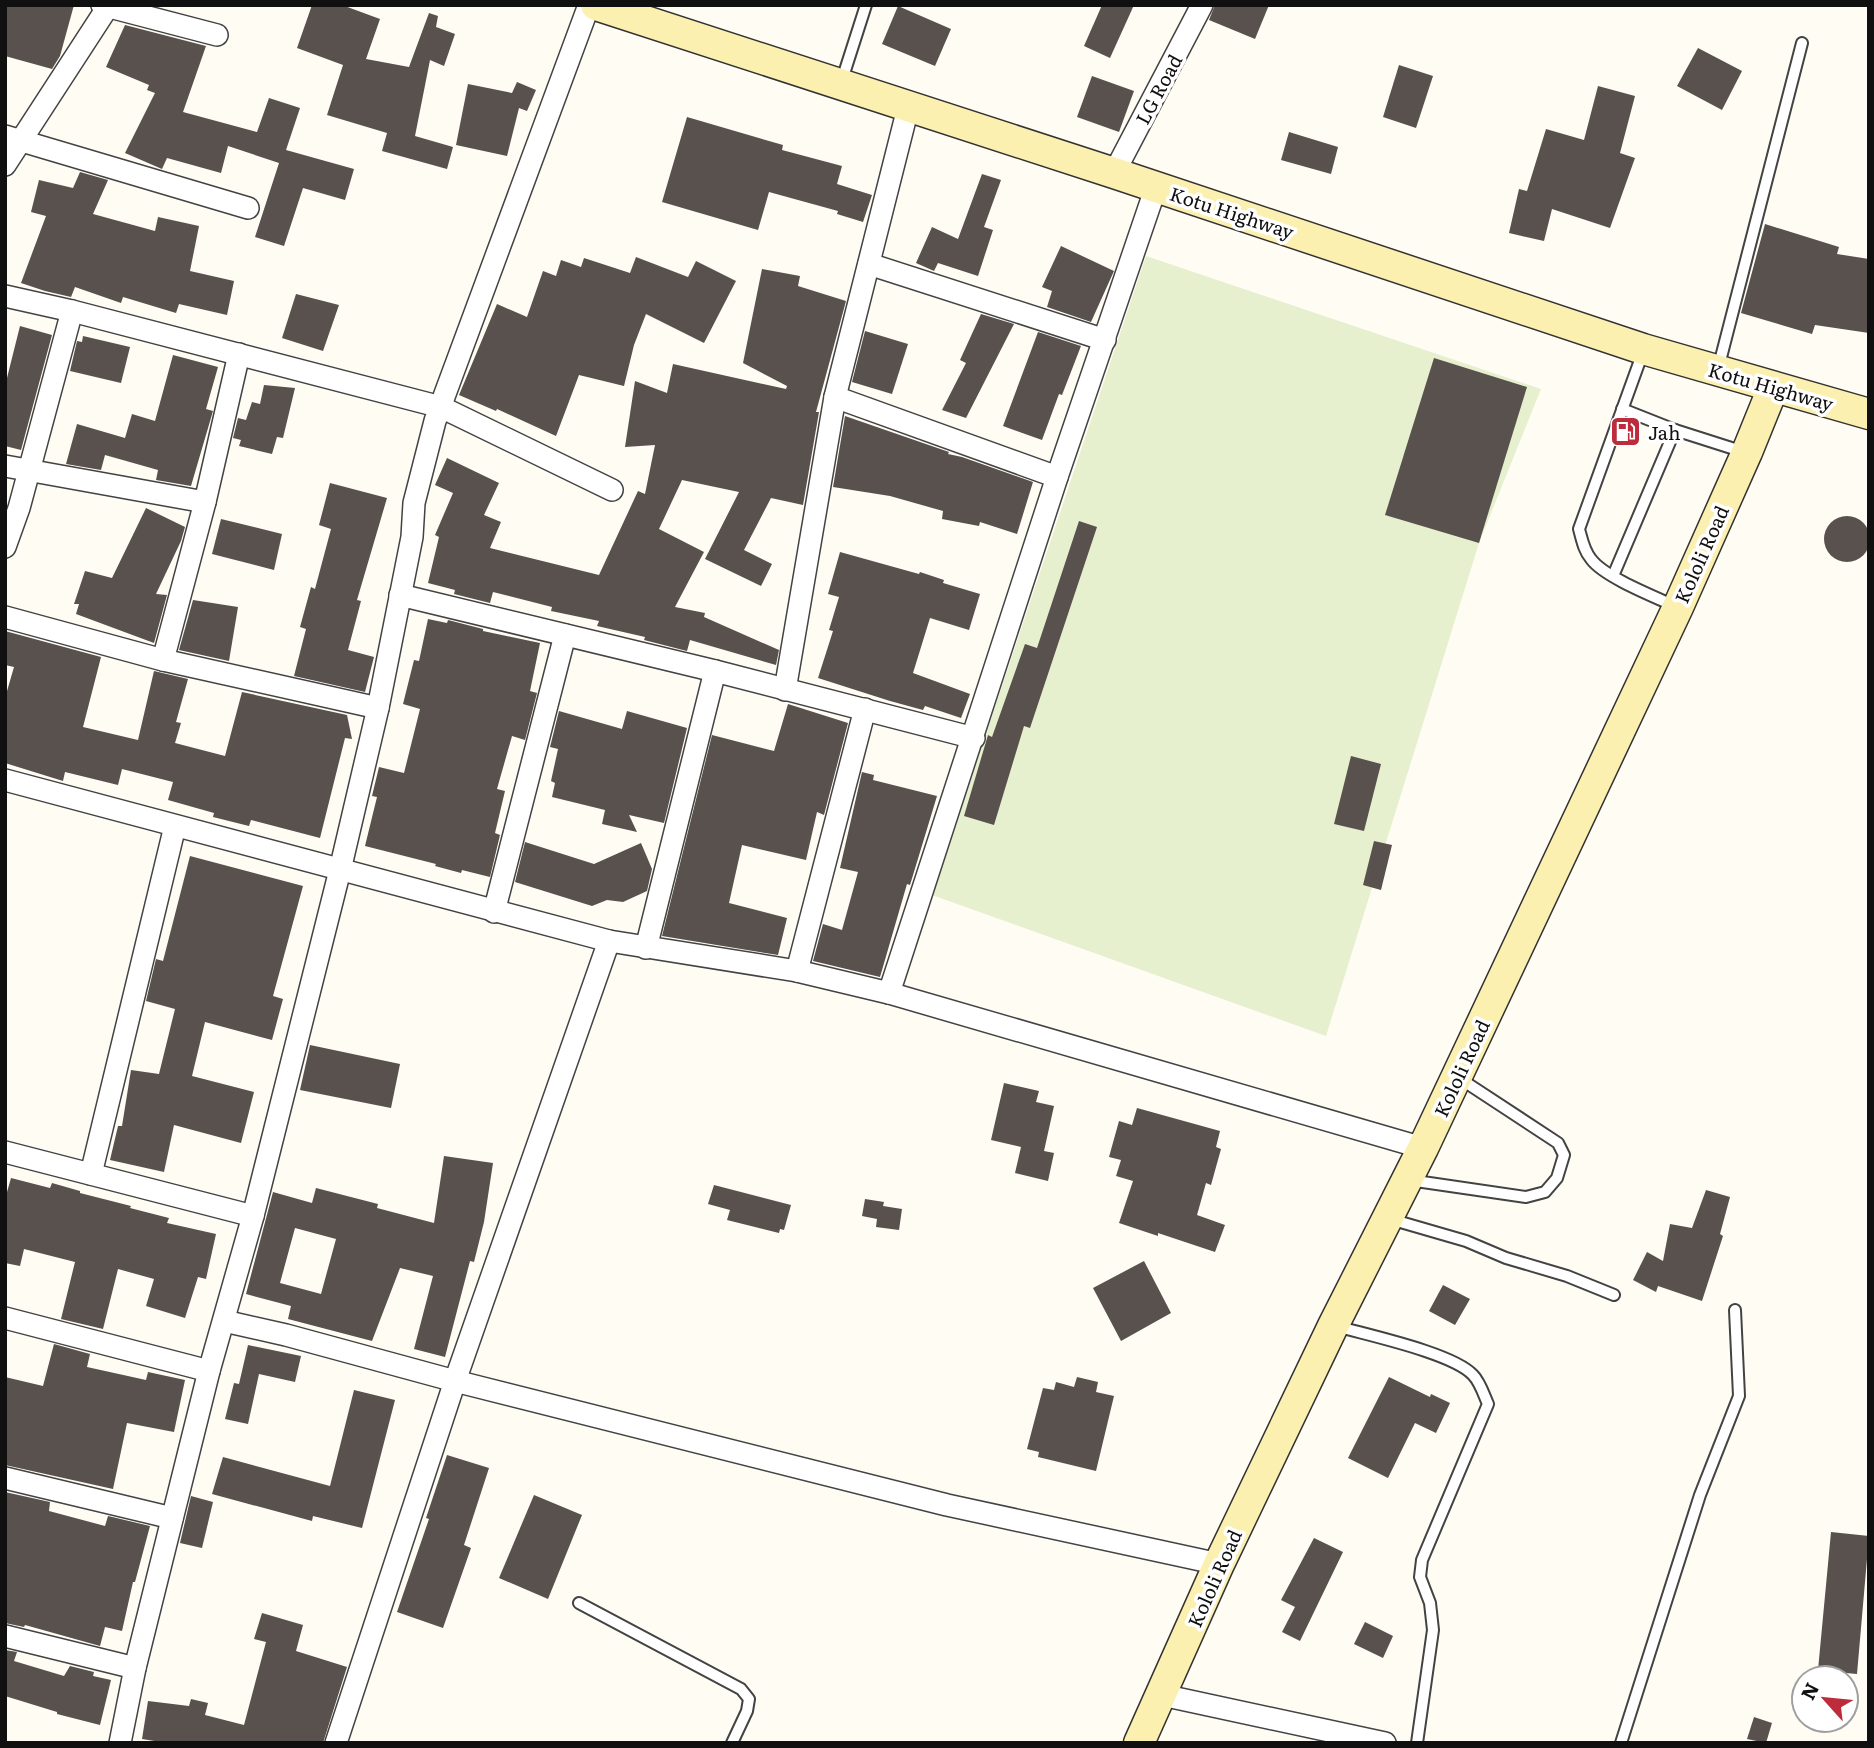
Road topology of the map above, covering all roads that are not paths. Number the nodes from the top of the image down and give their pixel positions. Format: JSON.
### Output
{"nodes":[{"id":1,"x":589,"y":5,"type":"edge"},
{"id":2,"x":596,"y":5,"type":"edge"},
{"id":3,"x":866,"y":5,"type":"edge"},
{"id":4,"x":1202,"y":5,"type":"edge"},
{"id":5,"x":106,"y":6,"type":"edge"},
{"id":6,"x":217,"y":35,"type":"dead end"},
{"id":7,"x":1802,"y":43,"type":"dead end"},
{"id":8,"x":841,"y":86,"type":"junction"},
{"id":9,"x":908,"y":108,"type":"junction"},
{"id":10,"x":14,"y":138,"type":"edge"},
{"id":11,"x":5,"y":165,"type":"edge"},
{"id":12,"x":1114,"y":173,"type":"junction"},
{"id":13,"x":1156,"y":187,"type":"junction"},
{"id":14,"x":248,"y":208,"type":"dead end"},
{"id":15,"x":869,"y":264,"type":"junction"},
{"id":16,"x":5,"y":296,"type":"edge"},
{"id":17,"x":72,"y":312,"type":"junction"},
{"id":18,"x":1105,"y":340,"type":"junction"},
{"id":19,"x":1643,"y":349,"type":"junction"},
{"id":20,"x":239,"y":354,"type":"junction"},
{"id":21,"x":1717,"y":371,"type":"junction"},
{"id":22,"x":1773,"y":388,"type":"junction"},
{"id":23,"x":835,"y":397,"type":"junction"},
{"id":24,"x":440,"y":407,"type":"junction"},
{"id":25,"x":1622,"y":409,"type":"junction"},
{"id":26,"x":1869,"y":414,"type":"edge"},
{"id":27,"x":1675,"y":430,"type":"junction"},
{"id":28,"x":1747,"y":452,"type":"junction"},
{"id":29,"x":5,"y":466,"type":"edge"},
{"id":30,"x":29,"y":471,"type":"junction"},
{"id":31,"x":1058,"y":477,"type":"junction"},
{"id":32,"x":612,"y":491,"type":"dead end"},
{"id":33,"x":205,"y":502,"type":"junction"},
{"id":34,"x":5,"y":547,"type":"edge"},
{"id":35,"x":1613,"y":576,"type":"junction"},
{"id":36,"x":400,"y":595,"type":"junction"},
{"id":37,"x":1678,"y":607,"type":"junction"},
{"id":38,"x":5,"y":617,"type":"edge"},
{"id":39,"x":565,"y":635,"type":"junction"},
{"id":40,"x":163,"y":660,"type":"junction"},
{"id":41,"x":715,"y":671,"type":"junction"},
{"id":42,"x":785,"y":690,"type":"junction"},
{"id":43,"x":378,"y":708,"type":"junction"},
{"id":44,"x":865,"y":709,"type":"junction"},
{"id":45,"x":974,"y":738,"type":"junction"},
{"id":46,"x":5,"y":780,"type":"edge"},
{"id":47,"x":174,"y":825,"type":"junction"},
{"id":48,"x":340,"y":870,"type":"junction"},
{"id":49,"x":495,"y":912,"type":"junction"},
{"id":50,"x":609,"y":941,"type":"junction"},
{"id":51,"x":646,"y":948,"type":"junction"},
{"id":52,"x":797,"y":971,"type":"junction"},
{"id":53,"x":889,"y":993,"type":"junction"},
{"id":54,"x":1456,"y":1077,"type":"junction"},
{"id":55,"x":1423,"y":1148,"type":"junction"},
{"id":56,"x":5,"y":1152,"type":"edge"},
{"id":57,"x":91,"y":1174,"type":"junction"},
{"id":58,"x":1406,"y":1180,"type":"junction"},
{"id":59,"x":253,"y":1216,"type":"junction"},
{"id":60,"x":1388,"y":1218,"type":"junction"},
{"id":61,"x":1614,"y":1296,"type":"dead end"},
{"id":62,"x":1735,"y":1310,"type":"dead end"},
{"id":63,"x":5,"y":1318,"type":"edge"},
{"id":64,"x":224,"y":1321,"type":"junction"},
{"id":65,"x":1333,"y":1326,"type":"junction"},
{"id":66,"x":209,"y":1371,"type":"junction"},
{"id":67,"x":455,"y":1381,"type":"junction"},
{"id":68,"x":5,"y":1478,"type":"edge"},
{"id":69,"x":172,"y":1518,"type":"junction"},
{"id":70,"x":1219,"y":1564,"type":"junction"},
{"id":71,"x":579,"y":1603,"type":"dead end"},
{"id":72,"x":5,"y":1636,"type":"edge"},
{"id":73,"x":135,"y":1668,"type":"junction"},
{"id":74,"x":1162,"y":1695,"type":"junction"},
{"id":75,"x":120,"y":1743,"type":"edge"},
{"id":76,"x":336,"y":1743,"type":"edge"},
{"id":77,"x":732,"y":1743,"type":"edge"},
{"id":78,"x":1139,"y":1743,"type":"edge"},
{"id":79,"x":1385,"y":1743,"type":"edge"},
{"id":80,"x":1417,"y":1743,"type":"edge"},
{"id":81,"x":1621,"y":1743,"type":"edge"}],
"edges":[{"from":1,"to":24,"type":"street"},
{"from":2,"to":8,"type":"street","name":"Kotu Highway"},
{"from":3,"to":8,"type":"lane"},
{"from":4,"to":12,"type":"street","name":"LG Road"},
{"from":5,"to":6,"type":"street"},
{"from":5,"to":10,"type":"street"},
{"from":7,"to":21,"type":"lane"},
{"from":8,"to":9,"type":"street","name":"Kotu Highway"},
{"from":9,"to":12,"type":"street","name":"Kotu Highway"},
{"from":9,"to":15,"type":"street"},
{"from":10,"to":11,"type":"street"},
{"from":10,"to":14,"type":"street"},
{"from":12,"to":13,"type":"street","name":"Kotu Highway"},
{"from":13,"to":18,"type":"street"},
{"from":13,"to":19,"type":"street","name":"Kotu Highway"},
{"from":15,"to":18,"type":"street"},
{"from":15,"to":23,"type":"street"},
{"from":16,"to":17,"type":"street"},
{"from":17,"to":20,"type":"street"},
{"from":17,"to":30,"type":"street"},
{"from":18,"to":31,"type":"street"},
{"from":19,"to":21,"type":"street","name":"Kotu Highway"},
{"from":19,"to":25,"type":"lane"},
{"from":20,"to":24,"type":"street"},
{"from":20,"to":33,"type":"street"},
{"from":21,"to":22,"type":"street","name":"Kotu Highway"},
{"from":22,"to":26,"type":"street","name":"Kotu Highway"},
{"from":22,"to":28,"type":"street","name":"Kololi Road"},
{"from":23,"to":31,"type":"street"},
{"from":23,"to":42,"type":"street"},
{"from":24,"to":32,"type":"street"},
{"from":24,"to":36,"type":"street"},
{"from":25,"to":27,"type":"lane"},
{"from":25,"to":35,"type":"lane"},
{"from":27,"to":28,"type":"lane"},
{"from":27,"to":35,"type":"lane"},
{"from":28,"to":37,"type":"street","name":"Kololi Road"},
{"from":29,"to":30,"type":"street"},
{"from":30,"to":33,"type":"street"},
{"from":30,"to":34,"type":"street"},
{"from":31,"to":45,"type":"street"},
{"from":33,"to":40,"type":"street"},
{"from":35,"to":37,"type":"lane"},
{"from":36,"to":39,"type":"street"},
{"from":36,"to":43,"type":"street"},
{"from":37,"to":54,"type":"street","name":"Kololi Road"},
{"from":38,"to":40,"type":"street"},
{"from":39,"to":41,"type":"street"},
{"from":39,"to":49,"type":"street"},
{"from":40,"to":43,"type":"street"},
{"from":41,"to":42,"type":"street"},
{"from":41,"to":51,"type":"street"},
{"from":42,"to":44,"type":"street"},
{"from":43,"to":48,"type":"street"},
{"from":44,"to":45,"type":"street"},
{"from":44,"to":52,"type":"street"},
{"from":45,"to":53,"type":"street"},
{"from":46,"to":47,"type":"street"},
{"from":47,"to":48,"type":"street"},
{"from":47,"to":57,"type":"street"},
{"from":48,"to":49,"type":"street"},
{"from":48,"to":59,"type":"street"},
{"from":49,"to":50,"type":"street"},
{"from":50,"to":51,"type":"street"},
{"from":50,"to":67,"type":"street"},
{"from":51,"to":52,"type":"street"},
{"from":52,"to":53,"type":"street"},
{"from":53,"to":55,"type":"street"},
{"from":54,"to":55,"type":"street","name":"Kololi Road"},
{"from":54,"to":58,"type":"lane"},
{"from":55,"to":58,"type":"street","name":"Kololi Road"},
{"from":56,"to":57,"type":"street"},
{"from":57,"to":59,"type":"street"},
{"from":58,"to":60,"type":"street","name":"Kololi Road"},
{"from":59,"to":64,"type":"street"},
{"from":60,"to":61,"type":"lane"},
{"from":60,"to":65,"type":"street","name":"Kololi Road"},
{"from":62,"to":81,"type":"lane"},
{"from":63,"to":66,"type":"street"},
{"from":64,"to":66,"type":"street"},
{"from":64,"to":67,"type":"street"},
{"from":65,"to":70,"type":"street","name":"Kololi Road"},
{"from":65,"to":80,"type":"lane"},
{"from":66,"to":69,"type":"street"},
{"from":67,"to":70,"type":"street"},
{"from":67,"to":76,"type":"street"},
{"from":68,"to":69,"type":"street"},
{"from":69,"to":73,"type":"street"},
{"from":70,"to":74,"type":"street","name":"Kololi Road"},
{"from":71,"to":77,"type":"lane"},
{"from":72,"to":73,"type":"street"},
{"from":73,"to":75,"type":"street"},
{"from":74,"to":78,"type":"street","name":"Kololi Road"},
{"from":74,"to":79,"type":"street"}]}
